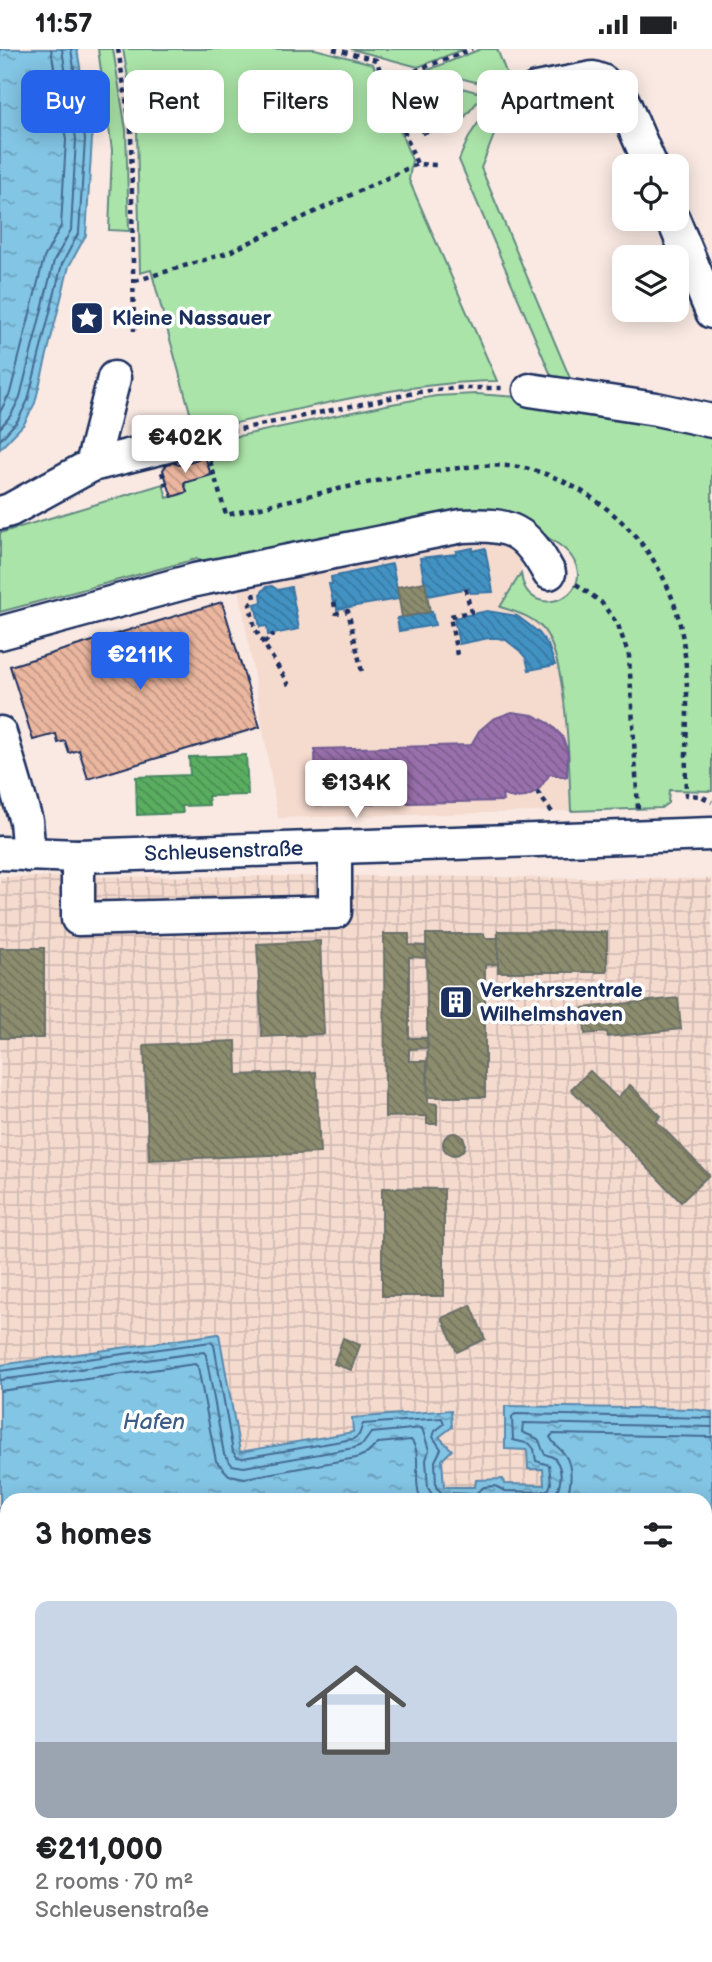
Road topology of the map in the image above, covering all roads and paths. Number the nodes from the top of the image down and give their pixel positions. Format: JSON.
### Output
{"nodes":[{"id":1,"x":118,"y":49,"type":"edge"},
{"id":2,"x":332,"y":49,"type":"edge"},
{"id":3,"x":472,"y":49,"type":"edge"},
{"id":4,"x":418,"y":70,"type":"edge"},
{"id":5,"x":637,"y":133,"type":"edge"},
{"id":6,"x":646,"y":154,"type":"edge"},
{"id":7,"x":417,"y":164,"type":"junction"},
{"id":8,"x":438,"y":165,"type":"dead end"},
{"id":9,"x":678,"y":231,"type":"edge"},
{"id":10,"x":135,"y":281,"type":"junction"},
{"id":11,"x":711,"y":302,"type":"edge"},
{"id":12,"x":134,"y":331,"type":"dead end"},
{"id":13,"x":114,"y":378,"type":"dead end"},
{"id":14,"x":530,"y":390,"type":"joint"},
{"id":15,"x":712,"y":421,"type":"edge"},
{"id":16,"x":199,"y":438,"type":"junction"},
{"id":17,"x":92,"y":465,"type":"junction"},
{"id":18,"x":0,"y":513,"type":"edge"},
{"id":19,"x":226,"y":515,"type":"dead end"},
{"id":20,"x":563,"y":579,"type":"joint"},
{"id":21,"x":470,"y":591,"type":"dead end"},
{"id":22,"x":255,"y":598,"type":"dead end"},
{"id":23,"x":334,"y":601,"type":"dead end"},
{"id":24,"x":0,"y":633,"type":"edge"},
{"id":25,"x":274,"y":633,"type":"dead end"},
{"id":26,"x":264,"y":643,"type":"junction"},
{"id":27,"x":457,"y":655,"type":"dead end"},
{"id":28,"x":362,"y":671,"type":"dead end"},
{"id":29,"x":289,"y":685,"type":"dead end"},
{"id":30,"x":0,"y":733,"type":"edge"},
{"id":31,"x":537,"y":792,"type":"dead end"},
{"id":32,"x":686,"y":795,"type":"dead end"},
{"id":33,"x":712,"y":802,"type":"edge"},
{"id":34,"x":638,"y":809,"type":"dead end"},
{"id":35,"x":552,"y":813,"type":"dead end"},
{"id":36,"x":712,"y":834,"type":"edge"},
{"id":37,"x":335,"y":847,"type":"junction"},
{"id":38,"x":15,"y":854,"type":"edge"},
{"id":39,"x":78,"y":856,"type":"junction"}],
"edges":[{"from":1,"to":10,"type":"path"},
{"from":2,"to":7,"type":"path"},
{"from":3,"to":4,"type":"path"},
{"from":5,"to":6,"type":"street"},
{"from":7,"to":8,"type":"path"},
{"from":7,"to":10,"type":"path"},
{"from":9,"to":11,"type":"street"},
{"from":10,"to":12,"type":"path"},
{"from":13,"to":17,"type":"street"},
{"from":14,"to":15,"type":"street"},
{"from":14,"to":16,"type":"path"},
{"from":16,"to":17,"type":"street"},
{"from":16,"to":19,"type":"path"},
{"from":17,"to":18,"type":"street"},
{"from":20,"to":24,"type":"street"},
{"from":20,"to":34,"type":"path"},
{"from":21,"to":27,"type":"path"},
{"from":22,"to":26,"type":"path"},
{"from":23,"to":28,"type":"path"},
{"from":25,"to":26,"type":"path"},
{"from":26,"to":29,"type":"path"},
{"from":30,"to":38,"type":"street","name":"Schleusenstraße"},
{"from":31,"to":35,"type":"path"},
{"from":32,"to":33,"type":"path"},
{"from":36,"to":37,"type":"street","name":"Schleusenstraße"},
{"from":37,"to":39,"type":"street","name":"Schleusenstraße"},
{"from":37,"to":39,"type":"street"},
{"from":38,"to":39,"type":"street","name":"Schleusenstraße"}]}
